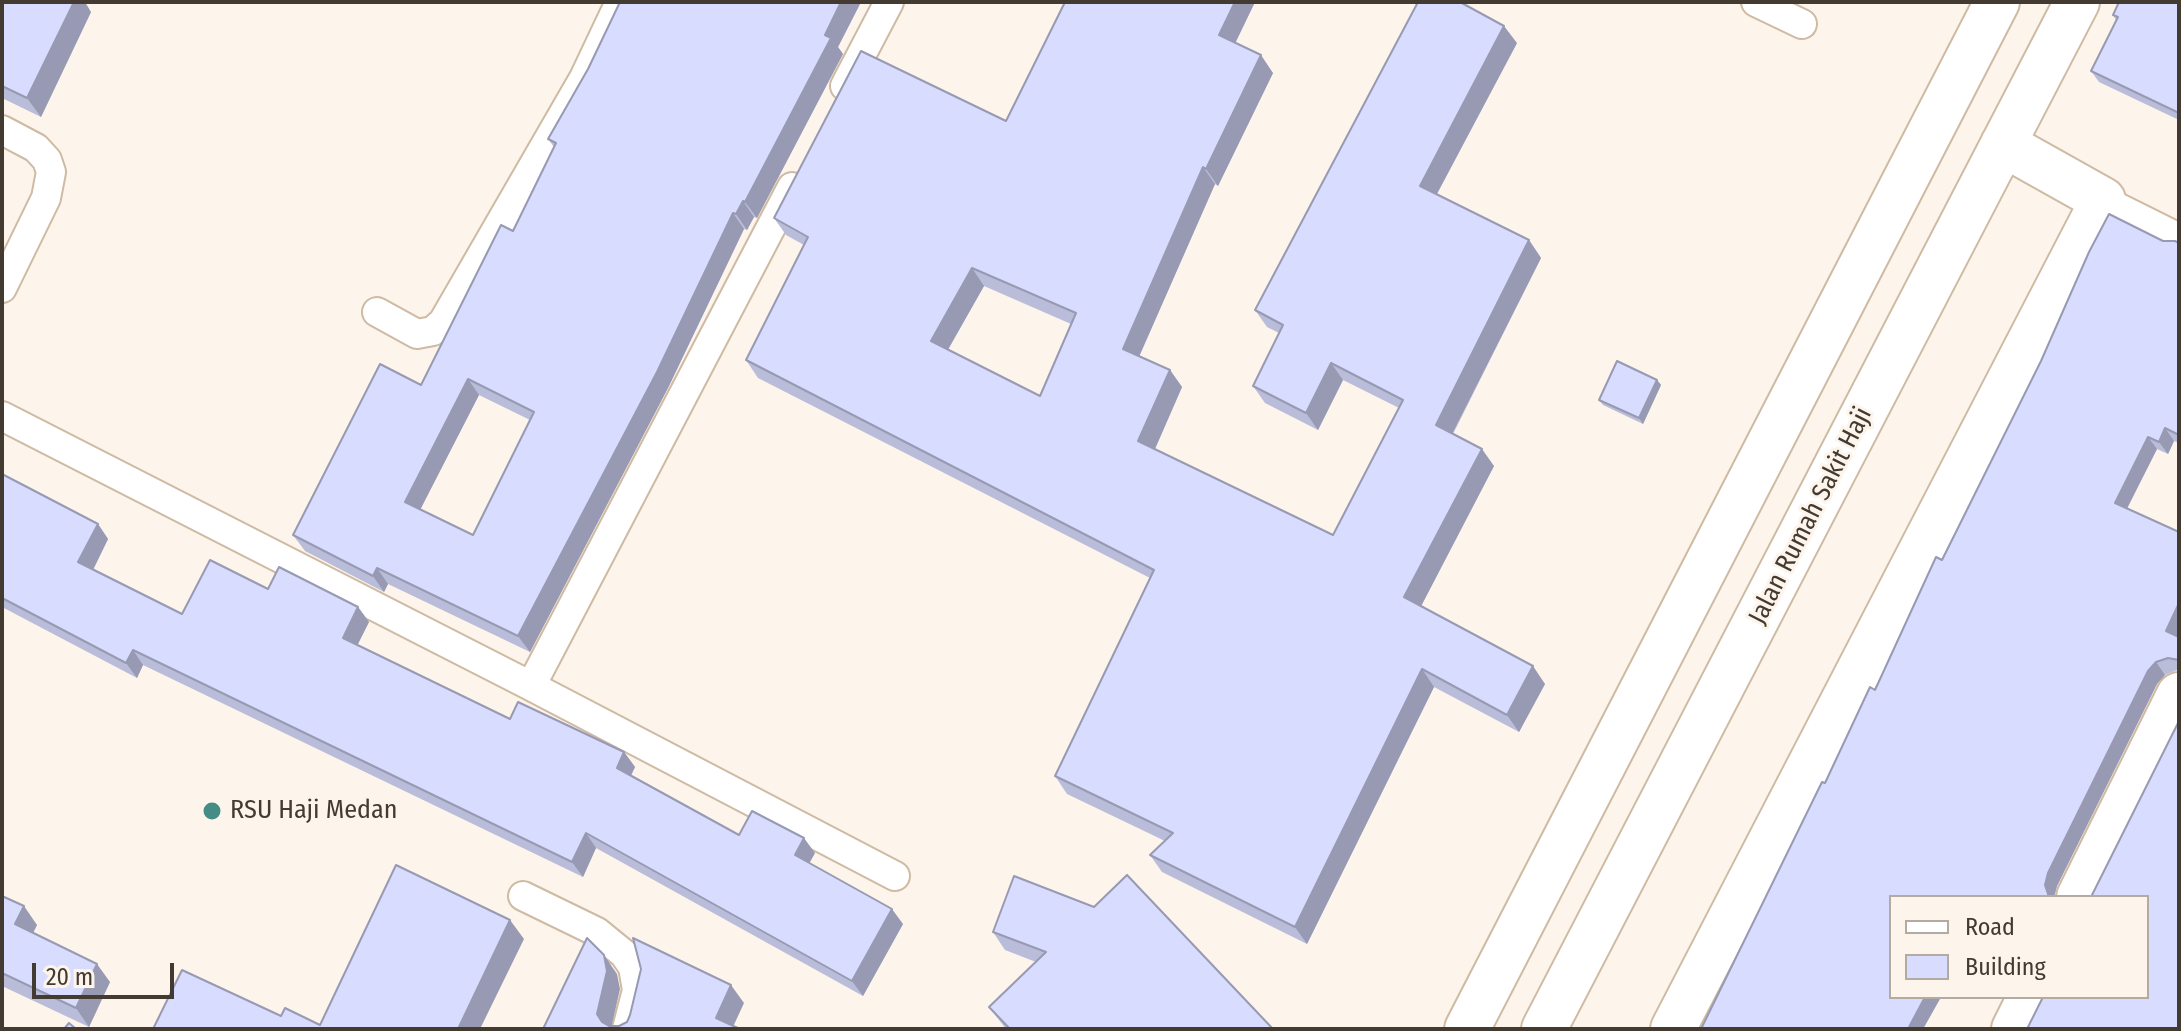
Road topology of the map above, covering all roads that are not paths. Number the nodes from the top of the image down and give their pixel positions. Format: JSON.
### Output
{"nodes":[{"id":1,"x":620,"y":2,"type":"edge"},
{"id":2,"x":889,"y":2,"type":"edge"},
{"id":3,"x":1756,"y":2,"type":"edge"},
{"id":4,"x":1997,"y":2,"type":"edge"},
{"id":5,"x":2077,"y":2,"type":"edge"},
{"id":6,"x":1802,"y":24,"type":"dead end"},
{"id":7,"x":831,"y":114,"type":"edge"},
{"id":8,"x":2,"y":130,"type":"edge"},
{"id":9,"x":2003,"y":144,"type":"junction"},
{"id":10,"x":801,"y":169,"type":"edge"},
{"id":11,"x":2103,"y":200,"type":"junction"},
{"id":12,"x":2179,"y":238,"type":"edge"},
{"id":13,"x":2,"y":288,"type":"edge"},
{"id":14,"x":377,"y":312,"type":"dead end"},
{"id":15,"x":2,"y":416,"type":"edge"},
{"id":16,"x":531,"y":686,"type":"junction"},
{"id":17,"x":2179,"y":695,"type":"edge"},
{"id":18,"x":895,"y":876,"type":"dead end"},
{"id":19,"x":2080,"y":895,"type":"edge"},
{"id":20,"x":523,"y":896,"type":"dead end"},
{"id":21,"x":2029,"y":999,"type":"edge"},
{"id":22,"x":627,"y":1029,"type":"edge"},
{"id":23,"x":1467,"y":1029,"type":"edge"},
{"id":24,"x":1544,"y":1029,"type":"edge"},
{"id":25,"x":1673,"y":1029,"type":"edge"},
{"id":26,"x":2014,"y":1029,"type":"edge"}],
"edges":[{"from":1,"to":14,"type":"lane"},
{"from":2,"to":7,"type":"lane"},
{"from":3,"to":6,"type":"lane"},
{"from":4,"to":23,"type":"street"},
{"from":5,"to":9,"type":"street","name":"Jalan Rumah Sakit Haji"},
{"from":8,"to":13,"type":"lane"},
{"from":9,"to":11,"type":"street"},
{"from":9,"to":24,"type":"street","name":"Jalan Rumah Sakit Haji"},
{"from":10,"to":16,"type":"lane"},
{"from":11,"to":12,"type":"lane"},
{"from":11,"to":25,"type":"street"},
{"from":15,"to":16,"type":"lane"},
{"from":16,"to":18,"type":"lane"},
{"from":17,"to":19,"type":"street"},
{"from":20,"to":22,"type":"lane"},
{"from":21,"to":26,"type":"street"}]}
